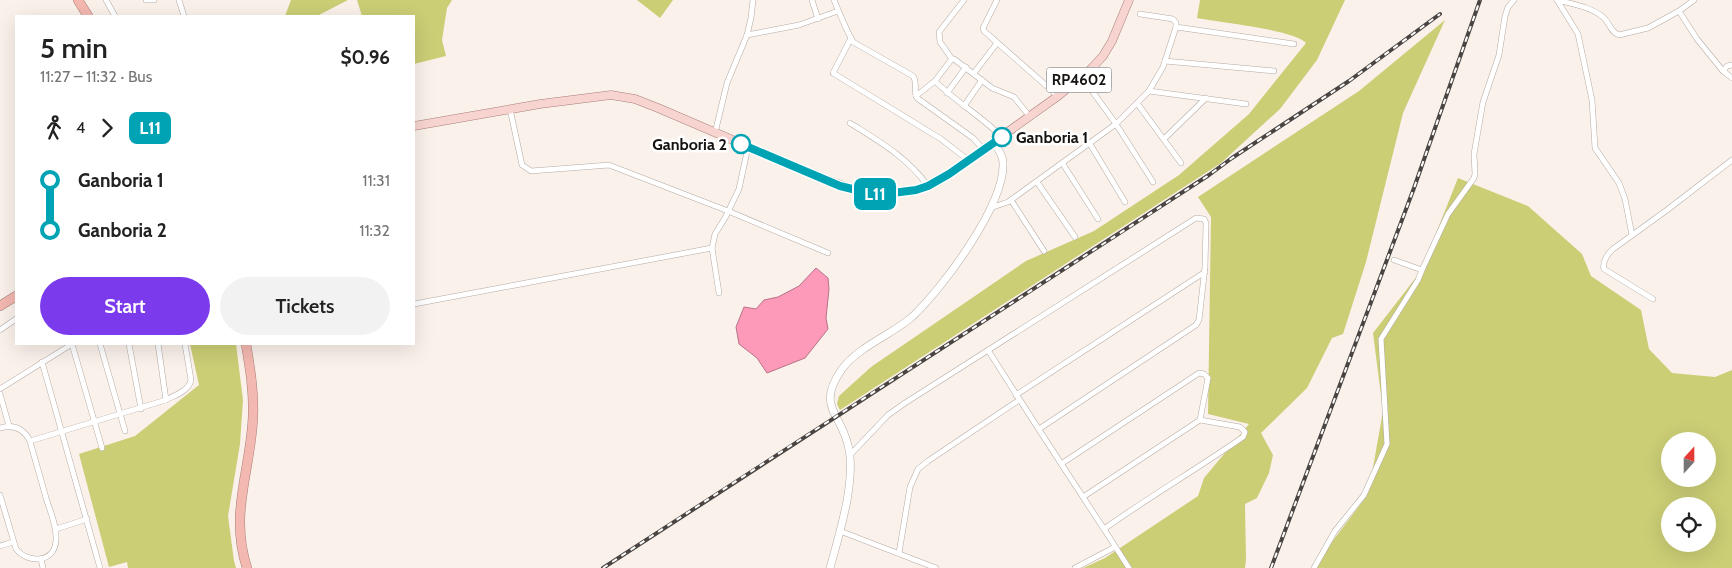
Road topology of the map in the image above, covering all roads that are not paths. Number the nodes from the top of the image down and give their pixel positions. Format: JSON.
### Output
{"nodes":[{"id":1,"x":78,"y":0,"type":"edge"},
{"id":2,"x":106,"y":0,"type":"edge"},
{"id":3,"x":146,"y":0,"type":"edge"},
{"id":4,"x":154,"y":0,"type":"edge"},
{"id":5,"x":179,"y":0,"type":"edge"},
{"id":6,"x":753,"y":0,"type":"edge"},
{"id":7,"x":812,"y":0,"type":"edge"},
{"id":8,"x":834,"y":0,"type":"edge"},
{"id":9,"x":964,"y":0,"type":"edge"},
{"id":10,"x":996,"y":0,"type":"edge"},
{"id":11,"x":1129,"y":0,"type":"edge"},
{"id":12,"x":1514,"y":0,"type":"edge"},
{"id":13,"x":1557,"y":0,"type":"edge"},
{"id":14,"x":1694,"y":0,"type":"edge"},
{"id":15,"x":838,"y":11,"type":"junction"},
{"id":16,"x":1679,"y":11,"type":"junction"},
{"id":17,"x":1140,"y":14,"type":"dead end"},
{"id":18,"x":87,"y":15,"type":"edge"},
{"id":19,"x":114,"y":15,"type":"edge"},
{"id":20,"x":184,"y":15,"type":"edge"},
{"id":21,"x":818,"y":19,"type":"junction"},
{"id":22,"x":1176,"y":27,"type":"junction"},
{"id":23,"x":747,"y":35,"type":"junction"},
{"id":24,"x":851,"y":38,"type":"junction"},
{"id":25,"x":997,"y":43,"type":"junction"},
{"id":26,"x":1294,"y":44,"type":"dead end"},
{"id":27,"x":952,"y":59,"type":"junction"},
{"id":28,"x":1165,"y":61,"type":"junction"},
{"id":29,"x":1732,"y":65,"type":"edge"},
{"id":30,"x":966,"y":67,"type":"junction"},
{"id":31,"x":1723,"y":71,"type":"junction"},
{"id":32,"x":1274,"y":72,"type":"dead end"},
{"id":33,"x":974,"y":73,"type":"junction"},
{"id":34,"x":1082,"y":78,"type":"junction"},
{"id":35,"x":1732,"y":78,"type":"edge"},
{"id":36,"x":982,"y":80,"type":"junction"},
{"id":37,"x":935,"y":81,"type":"junction"},
{"id":38,"x":1149,"y":91,"type":"junction"},
{"id":39,"x":947,"y":93,"type":"junction"},
{"id":40,"x":916,"y":96,"type":"junction"},
{"id":41,"x":1058,"y":96,"type":"junction"},
{"id":42,"x":1206,"y":98,"type":"junction"},
{"id":43,"x":1137,"y":103,"type":"junction"},
{"id":44,"x":1246,"y":104,"type":"dead end"},
{"id":45,"x":964,"y":106,"type":"junction"},
{"id":46,"x":510,"y":109,"type":"junction"},
{"id":47,"x":1030,"y":117,"type":"junction"},
{"id":48,"x":850,"y":123,"type":"dead end"},
{"id":49,"x":1116,"y":124,"type":"junction"},
{"id":50,"x":415,"y":126,"type":"edge"},
{"id":51,"x":714,"y":133,"type":"junction"},
{"id":52,"x":1002,"y":137,"type":"junction"},
{"id":53,"x":1164,"y":139,"type":"junction"},
{"id":54,"x":994,"y":143,"type":"junction"},
{"id":55,"x":1090,"y":144,"type":"junction"},
{"id":56,"x":748,"y":147,"type":"junction"},
{"id":57,"x":984,"y":150,"type":"junction"},
{"id":58,"x":968,"y":160,"type":"junction"},
{"id":59,"x":1732,"y":160,"type":"edge"},
{"id":60,"x":1181,"y":163,"type":"dead end"},
{"id":61,"x":1062,"y":164,"type":"junction"},
{"id":62,"x":1037,"y":182,"type":"junction"},
{"id":63,"x":1153,"y":182,"type":"dead end"},
{"id":64,"x":928,"y":186,"type":"junction"},
{"id":65,"x":1012,"y":200,"type":"junction"},
{"id":66,"x":1125,"y":202,"type":"dead end"},
{"id":67,"x":990,"y":208,"type":"junction"},
{"id":68,"x":728,"y":212,"type":"junction"},
{"id":69,"x":1098,"y":219,"type":"dead end"},
{"id":70,"x":1632,"y":235,"type":"junction"},
{"id":71,"x":1075,"y":237,"type":"dead end"},
{"id":72,"x":712,"y":248,"type":"junction"},
{"id":73,"x":1044,"y":251,"type":"dead end"},
{"id":74,"x":828,"y":253,"type":"dead end"},
{"id":75,"x":1394,"y":260,"type":"dead end"},
{"id":76,"x":1422,"y":270,"type":"junction"},
{"id":77,"x":1205,"y":272,"type":"junction"},
{"id":78,"x":719,"y":293,"type":"dead end"},
{"id":79,"x":15,"y":297,"type":"edge"},
{"id":80,"x":1653,"y":298,"type":"dead end"},
{"id":81,"x":415,"y":304,"type":"edge"},
{"id":82,"x":0,"y":306,"type":"edge"},
{"id":83,"x":15,"y":320,"type":"edge"},
{"id":84,"x":0,"y":330,"type":"edge"},
{"id":85,"x":70,"y":345,"type":"edge"},
{"id":86,"x":72,"y":345,"type":"edge"},
{"id":87,"x":100,"y":345,"type":"edge"},
{"id":88,"x":129,"y":345,"type":"edge"},
{"id":89,"x":158,"y":345,"type":"edge"},
{"id":90,"x":185,"y":345,"type":"edge"},
{"id":91,"x":246,"y":345,"type":"edge"},
{"id":92,"x":988,"y":350,"type":"junction"},
{"id":93,"x":42,"y":362,"type":"junction"},
{"id":94,"x":0,"y":389,"type":"edge"},
{"id":95,"x":0,"y":394,"type":"edge"},
{"id":96,"x":1018,"y":398,"type":"junction"},
{"id":97,"x":166,"y":400,"type":"junction"},
{"id":98,"x":141,"y":409,"type":"junction"},
{"id":99,"x":120,"y":414,"type":"junction"},
{"id":100,"x":1200,"y":420,"type":"junction"},
{"id":101,"x":94,"y":423,"type":"junction"},
{"id":102,"x":9,"y":426,"type":"junction"},
{"id":103,"x":0,"y":428,"type":"edge"},
{"id":104,"x":1039,"y":429,"type":"junction"},
{"id":105,"x":126,"y":431,"type":"dead end"},
{"id":106,"x":62,"y":432,"type":"junction"},
{"id":107,"x":30,"y":442,"type":"junction"},
{"id":108,"x":102,"y":448,"type":"dead end"},
{"id":109,"x":850,"y":455,"type":"junction"},
{"id":110,"x":1061,"y":464,"type":"junction"},
{"id":111,"x":0,"y":495,"type":"edge"},
{"id":112,"x":1083,"y":496,"type":"junction"},
{"id":113,"x":87,"y":519,"type":"junction"},
{"id":114,"x":56,"y":529,"type":"junction"},
{"id":115,"x":1104,"y":529,"type":"junction"},
{"id":116,"x":840,"y":531,"type":"junction"},
{"id":117,"x":13,"y":542,"type":"junction"},
{"id":118,"x":0,"y":546,"type":"edge"},
{"id":119,"x":1115,"y":547,"type":"junction"},
{"id":120,"x":899,"y":553,"type":"junction"},
{"id":121,"x":40,"y":559,"type":"junction"},
{"id":122,"x":43,"y":568,"type":"edge"},
{"id":123,"x":100,"y":568,"type":"edge"},
{"id":124,"x":247,"y":568,"type":"edge"},
{"id":125,"x":830,"y":568,"type":"edge"},
{"id":126,"x":936,"y":568,"type":"edge"},
{"id":127,"x":1074,"y":568,"type":"edge"},
{"id":128,"x":1129,"y":568,"type":"edge"},
{"id":129,"x":1314,"y":568,"type":"edge"}],
"edges":[{"from":1,"to":18,"type":"highway"},
{"from":2,"to":19,"type":"street"},
{"from":3,"to":4,"type":"street"},
{"from":5,"to":20,"type":"street"},
{"from":6,"to":23,"type":"street"},
{"from":7,"to":21,"type":"street"},
{"from":8,"to":15,"type":"street"},
{"from":9,"to":27,"type":"street"},
{"from":10,"to":25,"type":"street"},
{"from":11,"to":34,"type":"main road","number":"RP4602"},
{"from":12,"to":76,"type":"street"},
{"from":13,"to":16,"type":"street"},
{"from":13,"to":70,"type":"street"},
{"from":14,"to":16,"type":"street"},
{"from":15,"to":21,"type":"street"},
{"from":15,"to":24,"type":"street"},
{"from":16,"to":31,"type":"street"},
{"from":17,"to":22,"type":"street"},
{"from":21,"to":23,"type":"street"},
{"from":22,"to":26,"type":"street"},
{"from":22,"to":28,"type":"street"},
{"from":23,"to":51,"type":"street"},
{"from":24,"to":40,"type":"street"},
{"from":24,"to":58,"type":"street"},
{"from":25,"to":33,"type":"street"},
{"from":25,"to":41,"type":"street"},
{"from":27,"to":30,"type":"street"},
{"from":27,"to":37,"type":"street"},
{"from":28,"to":32,"type":"street"},
{"from":28,"to":38,"type":"street"},
{"from":29,"to":31,"type":"street"},
{"from":30,"to":33,"type":"street"},
{"from":30,"to":39,"type":"street"},
{"from":31,"to":35,"type":"street"},
{"from":33,"to":36,"type":"street"},
{"from":34,"to":41,"type":"main road","number":"RP4602"},
{"from":34,"to":49,"type":"street"},
{"from":36,"to":45,"type":"street"},
{"from":36,"to":47,"type":"street"},
{"from":37,"to":39,"type":"street"},
{"from":37,"to":40,"type":"street"},
{"from":38,"to":42,"type":"street"},
{"from":38,"to":43,"type":"street"},
{"from":39,"to":45,"type":"street"},
{"from":40,"to":57,"type":"street"},
{"from":41,"to":47,"type":"main road","number":"RP4602"},
{"from":42,"to":44,"type":"street"},
{"from":42,"to":53,"type":"street"},
{"from":43,"to":49,"type":"street"},
{"from":43,"to":53,"type":"street"},
{"from":45,"to":52,"type":"street"},
{"from":46,"to":50,"type":"main road","number":"RP4602"},
{"from":46,"to":51,"type":"main road","number":"RP4602"},
{"from":46,"to":68,"type":"street"},
{"from":47,"to":52,"type":"main road","number":"RP4602"},
{"from":48,"to":64,"type":"street"},
{"from":49,"to":55,"type":"street"},
{"from":49,"to":63,"type":"street"},
{"from":51,"to":56,"type":"main road","number":"RP4602"},
{"from":52,"to":54,"type":"main road","number":"RP4602"},
{"from":53,"to":60,"type":"street"},
{"from":54,"to":57,"type":"main road","number":"RP4602"},
{"from":54,"to":67,"type":"main road"},
{"from":55,"to":61,"type":"street"},
{"from":55,"to":66,"type":"street"},
{"from":56,"to":64,"type":"main road","number":"RP4602"},
{"from":56,"to":68,"type":"street"},
{"from":57,"to":58,"type":"main road","number":"RP4602"},
{"from":58,"to":64,"type":"main road","number":"RP4602"},
{"from":59,"to":70,"type":"street"},
{"from":61,"to":62,"type":"street"},
{"from":61,"to":69,"type":"street"},
{"from":62,"to":65,"type":"street"},
{"from":62,"to":71,"type":"street"},
{"from":65,"to":67,"type":"street"},
{"from":65,"to":73,"type":"street"},
{"from":67,"to":109,"type":"main road"},
{"from":68,"to":72,"type":"street"},
{"from":68,"to":74,"type":"street"},
{"from":70,"to":80,"type":"street"},
{"from":72,"to":78,"type":"street"},
{"from":72,"to":81,"type":"street"},
{"from":75,"to":76,"type":"street"},
{"from":76,"to":129,"type":"street"},
{"from":77,"to":92,"type":"street"},
{"from":77,"to":96,"type":"street"},
{"from":77,"to":104,"type":"street"},
{"from":79,"to":82,"type":"highway"},
{"from":83,"to":84,"type":"street"},
{"from":85,"to":93,"type":"street"},
{"from":86,"to":101,"type":"street"},
{"from":87,"to":99,"type":"street"},
{"from":88,"to":98,"type":"street"},
{"from":89,"to":97,"type":"street"},
{"from":90,"to":97,"type":"street"},
{"from":91,"to":124,"type":"highway"},
{"from":92,"to":96,"type":"street"},
{"from":92,"to":109,"type":"street"},
{"from":93,"to":94,"type":"street"},
{"from":93,"to":106,"type":"street"},
{"from":95,"to":102,"type":"street"},
{"from":96,"to":104,"type":"street"},
{"from":96,"to":120,"type":"street"},
{"from":97,"to":98,"type":"street"},
{"from":98,"to":99,"type":"street"},
{"from":99,"to":101,"type":"street"},
{"from":99,"to":105,"type":"street"},
{"from":100,"to":110,"type":"street"},
{"from":100,"to":112,"type":"street"},
{"from":100,"to":115,"type":"street"},
{"from":101,"to":106,"type":"street"},
{"from":101,"to":108,"type":"street"},
{"from":102,"to":103,"type":"street"},
{"from":102,"to":107,"type":"street"},
{"from":104,"to":110,"type":"street"},
{"from":106,"to":107,"type":"street"},
{"from":106,"to":113,"type":"street"},
{"from":107,"to":114,"type":"street"},
{"from":109,"to":116,"type":"main road"},
{"from":110,"to":112,"type":"street"},
{"from":111,"to":117,"type":"street"},
{"from":112,"to":115,"type":"street"},
{"from":113,"to":114,"type":"street"},
{"from":113,"to":123,"type":"street"},
{"from":114,"to":121,"type":"street"},
{"from":115,"to":119,"type":"street"},
{"from":116,"to":120,"type":"street"},
{"from":116,"to":125,"type":"main road"},
{"from":117,"to":118,"type":"street"},
{"from":117,"to":121,"type":"street"},
{"from":119,"to":127,"type":"street"},
{"from":119,"to":128,"type":"street"},
{"from":120,"to":126,"type":"street"},
{"from":121,"to":122,"type":"street"}]}
